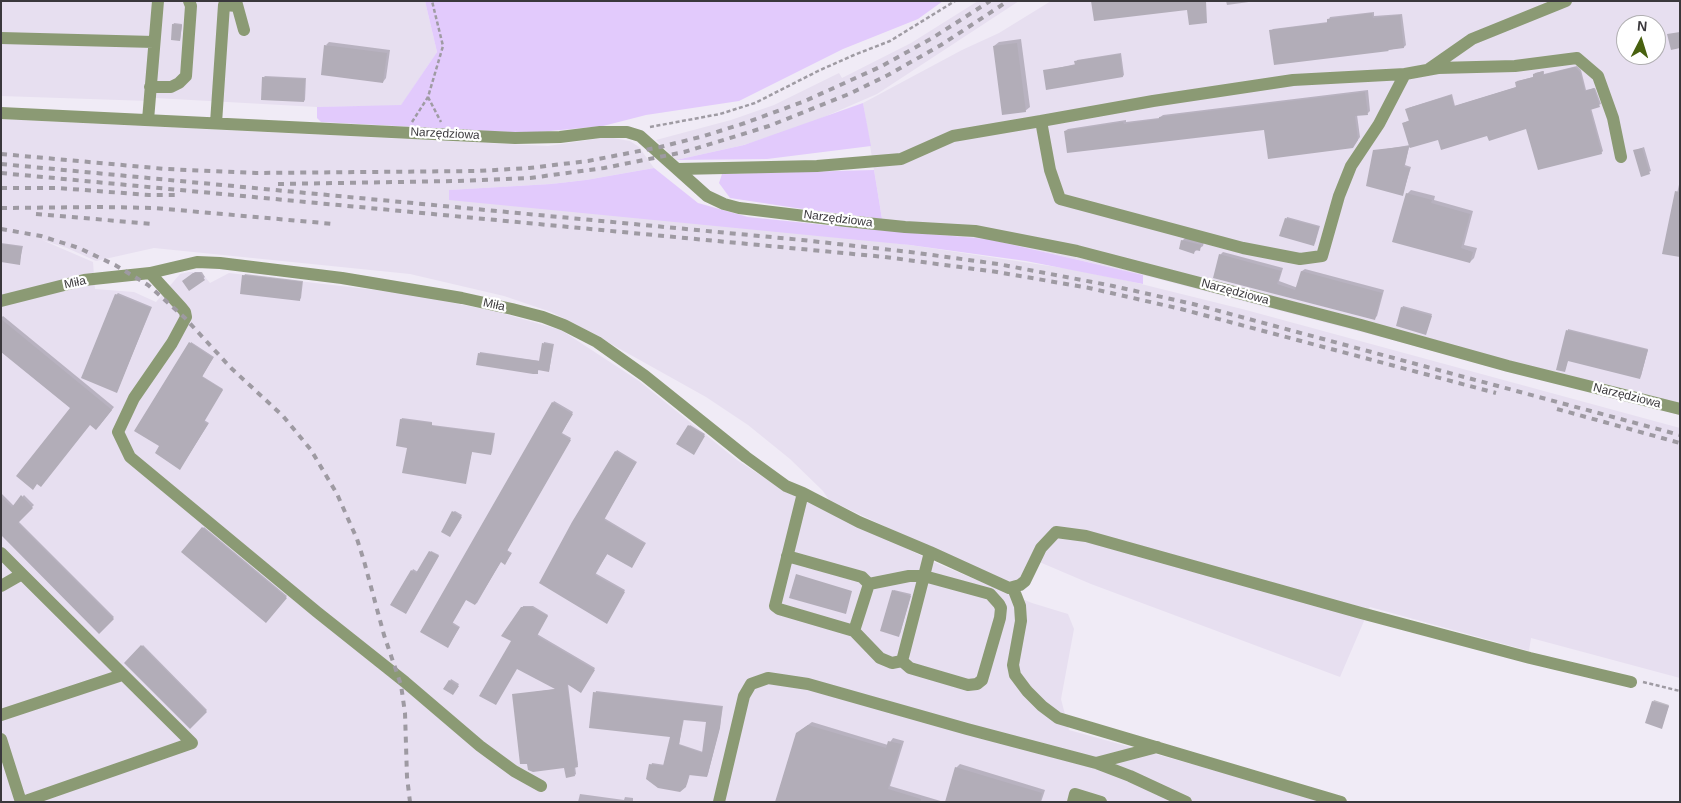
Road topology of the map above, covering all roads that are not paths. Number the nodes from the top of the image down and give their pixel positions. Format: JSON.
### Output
{"nodes":[{"id":1,"x":158,"y":1,"type":"edge"},
{"id":2,"x":189,"y":1,"type":"edge"},
{"id":3,"x":1566,"y":1,"type":"edge"},
{"id":4,"x":237,"y":4,"type":"edge"},
{"id":5,"x":244,"y":30,"type":"dead end"},
{"id":6,"x":1,"y":38,"type":"edge"},
{"id":7,"x":154,"y":42,"type":"junction"},
{"id":8,"x":1427,"y":70,"type":"junction"},
{"id":9,"x":1405,"y":74,"type":"junction"},
{"id":10,"x":150,"y":87,"type":"junction"},
{"id":11,"x":1,"y":113,"type":"edge"},
{"id":12,"x":148,"y":120,"type":"junction"},
{"id":13,"x":1041,"y":121,"type":"junction"},
{"id":14,"x":216,"y":123,"type":"junction"},
{"id":15,"x":1621,"y":157,"type":"dead end"},
{"id":16,"x":678,"y":169,"type":"junction"},
{"id":17,"x":150,"y":273,"type":"junction"},
{"id":18,"x":1,"y":301,"type":"edge"},
{"id":19,"x":1680,"y":409,"type":"edge"},
{"id":20,"x":803,"y":493,"type":"junction"},
{"id":21,"x":930,"y":552,"type":"junction"},
{"id":22,"x":1,"y":553,"type":"edge"},
{"id":23,"x":788,"y":556,"type":"junction"},
{"id":24,"x":22,"y":574,"type":"junction"},
{"id":25,"x":924,"y":576,"type":"junction"},
{"id":26,"x":869,"y":584,"type":"junction"},
{"id":27,"x":1,"y":586,"type":"edge"},
{"id":28,"x":1013,"y":588,"type":"junction"},
{"id":29,"x":854,"y":631,"type":"junction"},
{"id":30,"x":902,"y":661,"type":"junction"},
{"id":31,"x":122,"y":675,"type":"junction"},
{"id":32,"x":1631,"y":682,"type":"road end"},
{"id":33,"x":1,"y":715,"type":"edge"},
{"id":34,"x":1,"y":739,"type":"edge"},
{"id":35,"x":1157,"y":747,"type":"junction"},
{"id":36,"x":1096,"y":763,"type":"junction"},
{"id":37,"x":541,"y":786,"type":"dead end"},
{"id":38,"x":22,"y":802,"type":"edge"},
{"id":39,"x":719,"y":802,"type":"edge"},
{"id":40,"x":1073,"y":802,"type":"edge"},
{"id":41,"x":1101,"y":802,"type":"edge"},
{"id":42,"x":1186,"y":802,"type":"edge"},
{"id":43,"x":1341,"y":802,"type":"edge"}],
"edges":[{"from":1,"to":7,"type":"lane"},
{"from":2,"to":10,"type":"lane"},
{"from":3,"to":8,"type":"lane"},
{"from":4,"to":5,"type":"lane"},
{"from":4,"to":14,"type":"lane"},
{"from":6,"to":7,"type":"lane"},
{"from":7,"to":10,"type":"lane"},
{"from":8,"to":9,"type":"lane"},
{"from":8,"to":15,"type":"lane"},
{"from":9,"to":13,"type":"lane"},
{"from":9,"to":13,"type":"lane"},
{"from":10,"to":12,"type":"lane"},
{"from":11,"to":12,"type":"lane","name":"Narzędziowa"},
{"from":12,"to":14,"type":"lane","name":"Narzędziowa"},
{"from":13,"to":16,"type":"lane"},
{"from":14,"to":16,"type":"lane","name":"Narzędziowa"},
{"from":16,"to":19,"type":"lane","name":"Narzędziowa"},
{"from":17,"to":18,"type":"lane","name":"Miła"},
{"from":17,"to":20,"type":"lane","name":"Miła"},
{"from":17,"to":37,"type":"lane"},
{"from":20,"to":21,"type":"lane","name":"Miła"},
{"from":20,"to":23,"type":"lane"},
{"from":21,"to":25,"type":"lane"},
{"from":21,"to":28,"type":"lane","name":"Miła"},
{"from":22,"to":24,"type":"lane"},
{"from":23,"to":26,"type":"lane"},
{"from":23,"to":29,"type":"lane"},
{"from":24,"to":27,"type":"lane"},
{"from":24,"to":31,"type":"lane"},
{"from":25,"to":26,"type":"lane"},
{"from":25,"to":30,"type":"lane"},
{"from":25,"to":30,"type":"lane"},
{"from":26,"to":29,"type":"lane"},
{"from":28,"to":32,"type":"lane"},
{"from":28,"to":35,"type":"lane"},
{"from":29,"to":30,"type":"lane"},
{"from":31,"to":33,"type":"lane"},
{"from":31,"to":38,"type":"lane"},
{"from":34,"to":38,"type":"lane"},
{"from":35,"to":36,"type":"lane"},
{"from":35,"to":43,"type":"lane"},
{"from":36,"to":39,"type":"lane"},
{"from":36,"to":42,"type":"lane"},
{"from":40,"to":41,"type":"lane"}]}
